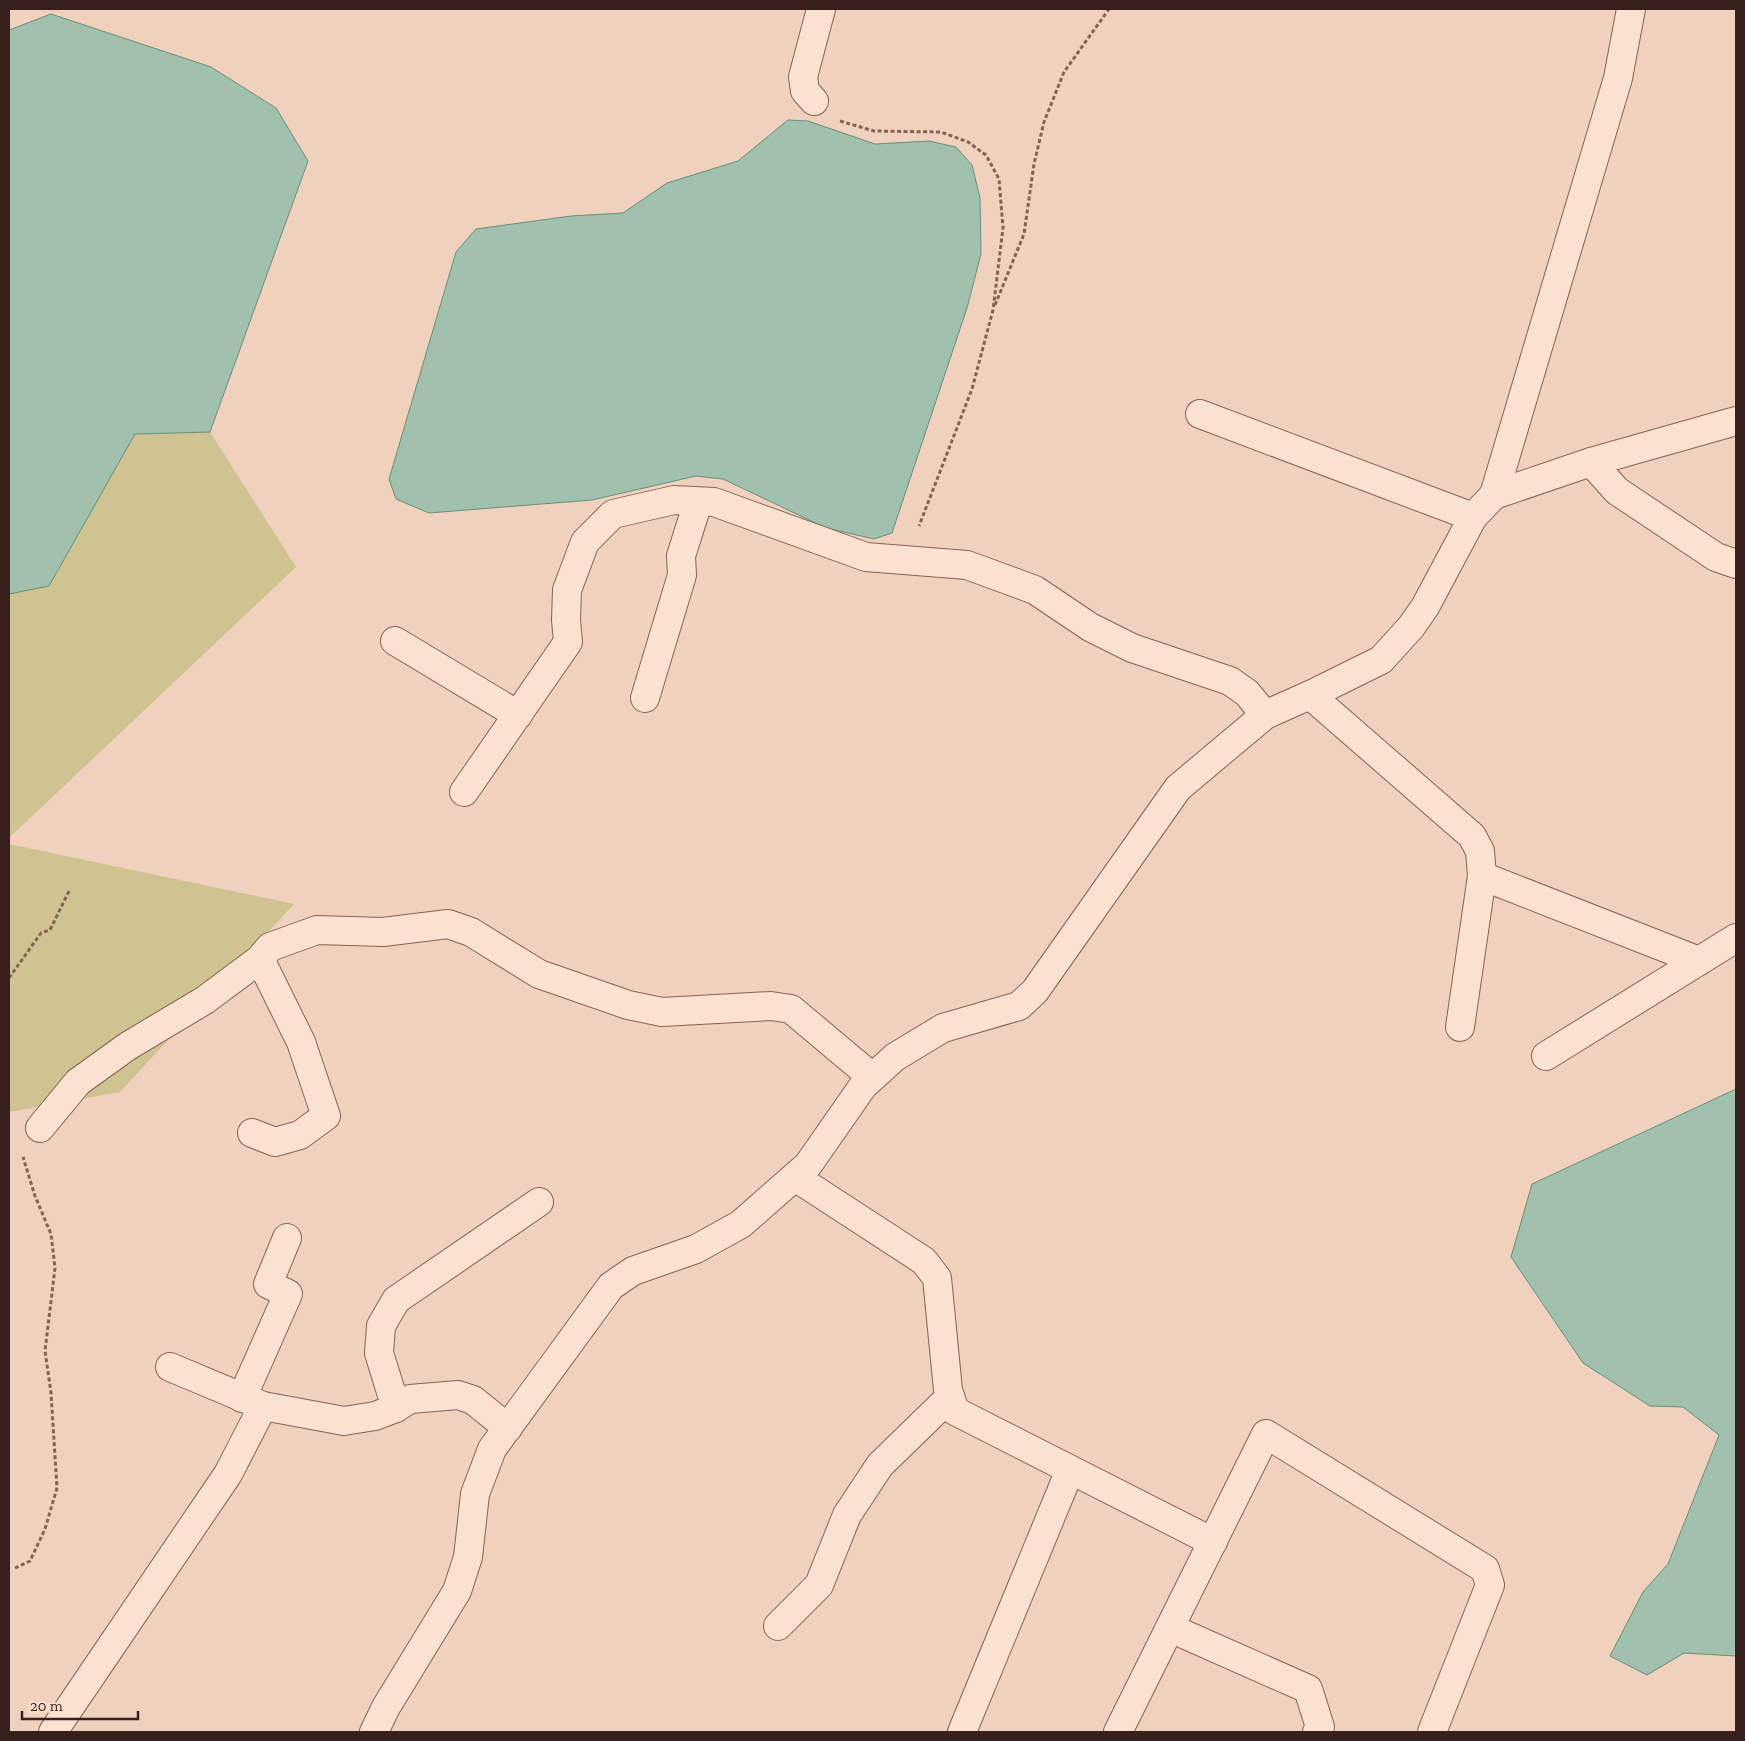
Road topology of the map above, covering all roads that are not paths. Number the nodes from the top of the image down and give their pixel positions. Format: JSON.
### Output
{"nodes":[{"id":1,"x":821,"y":9,"type":"edge"},
{"id":2,"x":1631,"y":9,"type":"edge"},
{"id":3,"x":814,"y":101,"type":"road end"},
{"id":4,"x":1200,"y":414,"type":"dead end"},
{"id":5,"x":1736,"y":422,"type":"edge"},
{"id":6,"x":1591,"y":462,"type":"junction"},
{"id":7,"x":1494,"y":495,"type":"junction"},
{"id":8,"x":698,"y":502,"type":"junction"},
{"id":9,"x":1473,"y":517,"type":"junction"},
{"id":10,"x":1736,"y":564,"type":"edge"},
{"id":11,"x":395,"y":641,"type":"dead end"},
{"id":12,"x":1310,"y":695,"type":"junction"},
{"id":13,"x":645,"y":698,"type":"dead end"},
{"id":14,"x":1265,"y":714,"type":"junction"},
{"id":15,"x":518,"y":715,"type":"junction"},
{"id":16,"x":464,"y":792,"type":"dead end"},
{"id":17,"x":1482,"y":876,"type":"junction"},
{"id":18,"x":1736,"y":938,"type":"edge"},
{"id":19,"x":260,"y":959,"type":"junction"},
{"id":20,"x":1699,"y":961,"type":"junction"},
{"id":21,"x":1460,"y":1028,"type":"dead end"},
{"id":22,"x":1546,"y":1056,"type":"dead end"},
{"id":23,"x":872,"y":1078,"type":"junction"},
{"id":24,"x":40,"y":1128,"type":"road end"},
{"id":25,"x":252,"y":1133,"type":"dead end"},
{"id":26,"x":794,"y":1177,"type":"junction"},
{"id":27,"x":539,"y":1202,"type":"dead end"},
{"id":28,"x":287,"y":1238,"type":"dead end"},
{"id":29,"x":170,"y":1367,"type":"dead end"},
{"id":30,"x":950,"y":1397,"type":"junction"},
{"id":31,"x":253,"y":1402,"type":"junction"},
{"id":32,"x":396,"y":1408,"type":"junction"},
{"id":33,"x":508,"y":1428,"type":"junction"},
{"id":34,"x":1070,"y":1470,"type":"junction"},
{"id":35,"x":1213,"y":1542,"type":"junction"},
{"id":36,"x":778,"y":1626,"type":"dead end"},
{"id":37,"x":1170,"y":1628,"type":"junction"},
{"id":38,"x":53,"y":1732,"type":"edge"},
{"id":39,"x":374,"y":1732,"type":"edge"},
{"id":40,"x":962,"y":1732,"type":"edge"},
{"id":41,"x":1118,"y":1732,"type":"edge"},
{"id":42,"x":1317,"y":1732,"type":"edge"},
{"id":43,"x":1432,"y":1732,"type":"edge"}],
"edges":[{"from":1,"to":3,"type":"street"},
{"from":2,"to":7,"type":"street"},
{"from":4,"to":9,"type":"street"},
{"from":5,"to":6,"type":"street"},
{"from":6,"to":7,"type":"street"},
{"from":6,"to":10,"type":"street"},
{"from":7,"to":9,"type":"street"},
{"from":8,"to":13,"type":"street"},
{"from":8,"to":14,"type":"street"},
{"from":8,"to":15,"type":"street"},
{"from":9,"to":12,"type":"street"},
{"from":11,"to":15,"type":"street"},
{"from":12,"to":14,"type":"street"},
{"from":12,"to":17,"type":"street"},
{"from":14,"to":23,"type":"street"},
{"from":15,"to":16,"type":"street"},
{"from":17,"to":20,"type":"street"},
{"from":17,"to":21,"type":"street"},
{"from":18,"to":20,"type":"street"},
{"from":19,"to":23,"type":"street"},
{"from":19,"to":24,"type":"street"},
{"from":19,"to":25,"type":"street"},
{"from":20,"to":22,"type":"street"},
{"from":23,"to":26,"type":"street"},
{"from":26,"to":30,"type":"street"},
{"from":26,"to":33,"type":"street"},
{"from":27,"to":32,"type":"street"},
{"from":28,"to":31,"type":"street"},
{"from":29,"to":31,"type":"street"},
{"from":30,"to":34,"type":"street"},
{"from":30,"to":36,"type":"street"},
{"from":31,"to":32,"type":"street"},
{"from":31,"to":38,"type":"street"},
{"from":32,"to":33,"type":"street"},
{"from":33,"to":39,"type":"street"},
{"from":34,"to":35,"type":"street"},
{"from":34,"to":40,"type":"street"},
{"from":35,"to":37,"type":"street"},
{"from":35,"to":43,"type":"street"},
{"from":37,"to":41,"type":"street"},
{"from":37,"to":42,"type":"street"}]}
